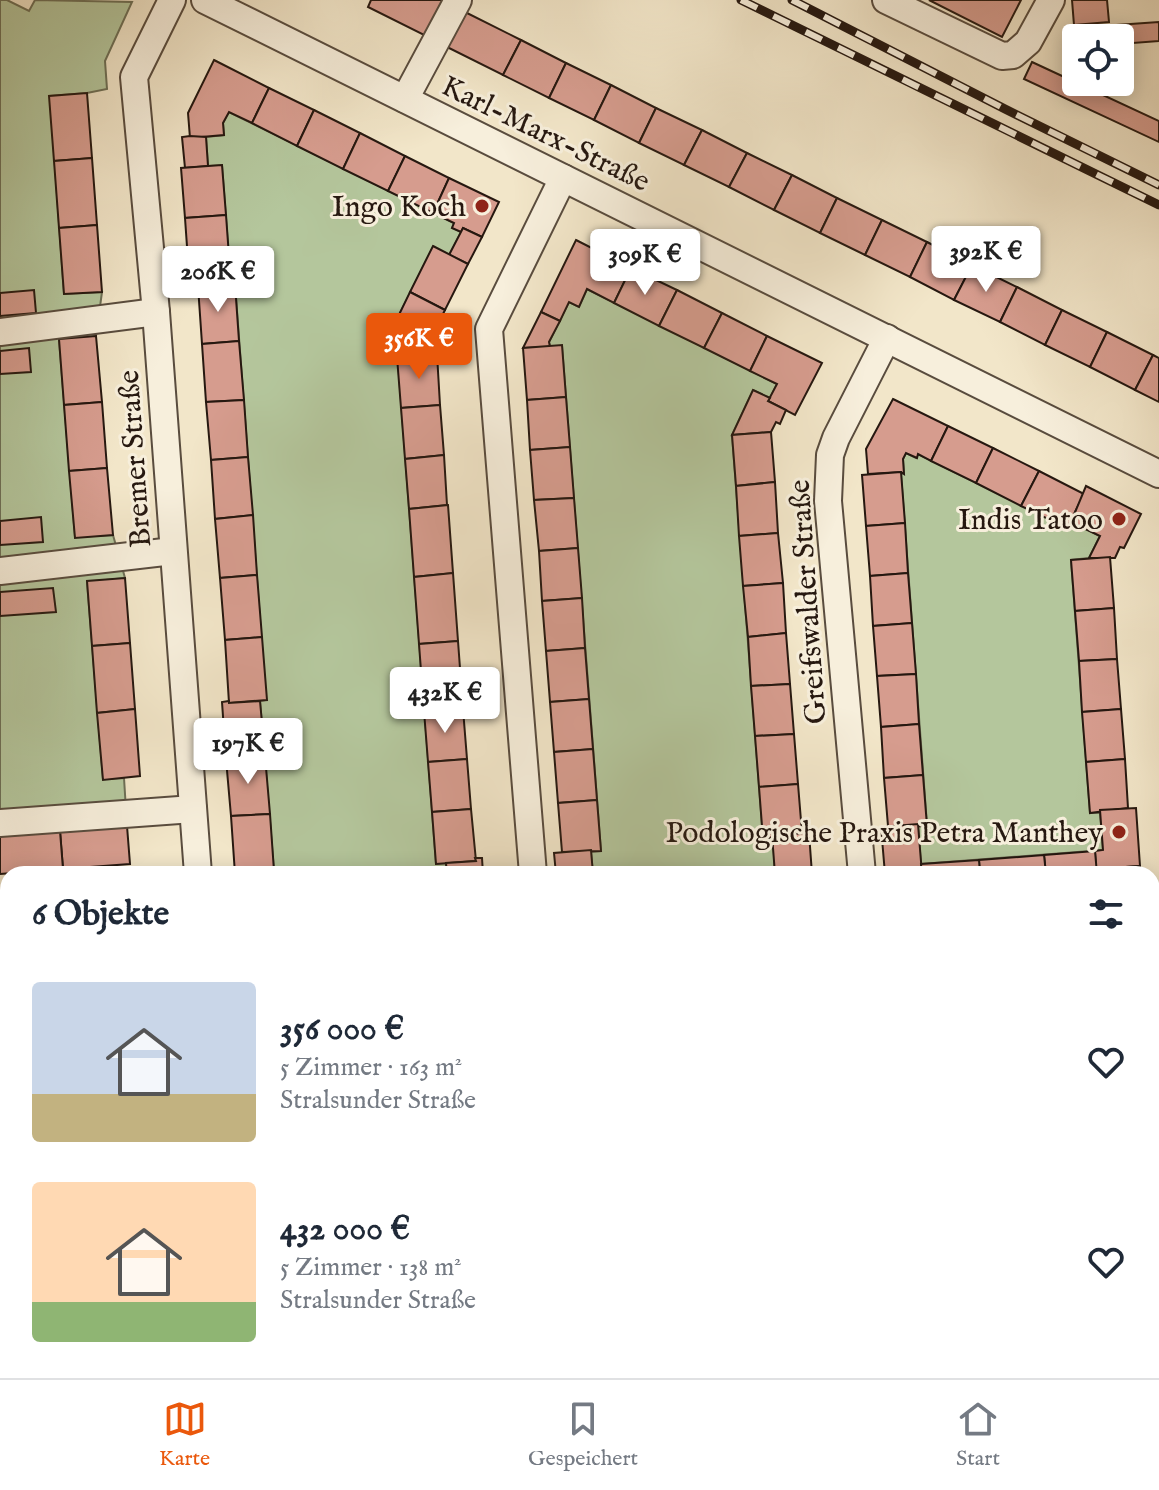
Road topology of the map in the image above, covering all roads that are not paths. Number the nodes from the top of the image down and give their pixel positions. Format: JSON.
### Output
{"nodes":[{"id":1,"x":172,"y":0,"type":"edge"},
{"id":2,"x":205,"y":0,"type":"edge"},
{"id":3,"x":458,"y":0,"type":"edge"},
{"id":4,"x":886,"y":0,"type":"edge"},
{"id":5,"x":1051,"y":0,"type":"edge"},
{"id":6,"x":405,"y":99,"type":"junction"},
{"id":7,"x":563,"y":178,"type":"junction"},
{"id":8,"x":156,"y":312,"type":"junction"},
{"id":9,"x":0,"y":332,"type":"edge"},
{"id":10,"x":887,"y":338,"type":"junction"},
{"id":11,"x":1159,"y":474,"type":"edge"},
{"id":12,"x":173,"y":551,"type":"junction"},
{"id":13,"x":0,"y":571,"type":"edge"},
{"id":14,"x":193,"y":809,"type":"junction"},
{"id":15,"x":0,"y":823,"type":"edge"},
{"id":16,"x":197,"y":866,"type":"edge"},
{"id":17,"x":532,"y":866,"type":"edge"},
{"id":18,"x":861,"y":866,"type":"edge"}],
"edges":[{"from":1,"to":8,"type":"street","name":"Bremer Straße"},
{"from":2,"to":6,"type":"street","name":"Karl-Marx-Straße"},
{"from":3,"to":6,"type":"street"},
{"from":4,"to":5,"type":"street"},
{"from":6,"to":7,"type":"street","name":"Karl-Marx-Straße"},
{"from":7,"to":10,"type":"street","name":"Karl-Marx-Straße"},
{"from":7,"to":17,"type":"street"},
{"from":8,"to":9,"type":"street"},
{"from":8,"to":12,"type":"street","name":"Bremer Straße"},
{"from":10,"to":11,"type":"street","name":"Karl-Marx-Straße"},
{"from":10,"to":18,"type":"street","name":"Greifswalder Straße"},
{"from":12,"to":13,"type":"street"},
{"from":12,"to":14,"type":"street","name":"Bremer Straße"},
{"from":14,"to":15,"type":"street"},
{"from":14,"to":16,"type":"street","name":"Bremer Straße"}]}
